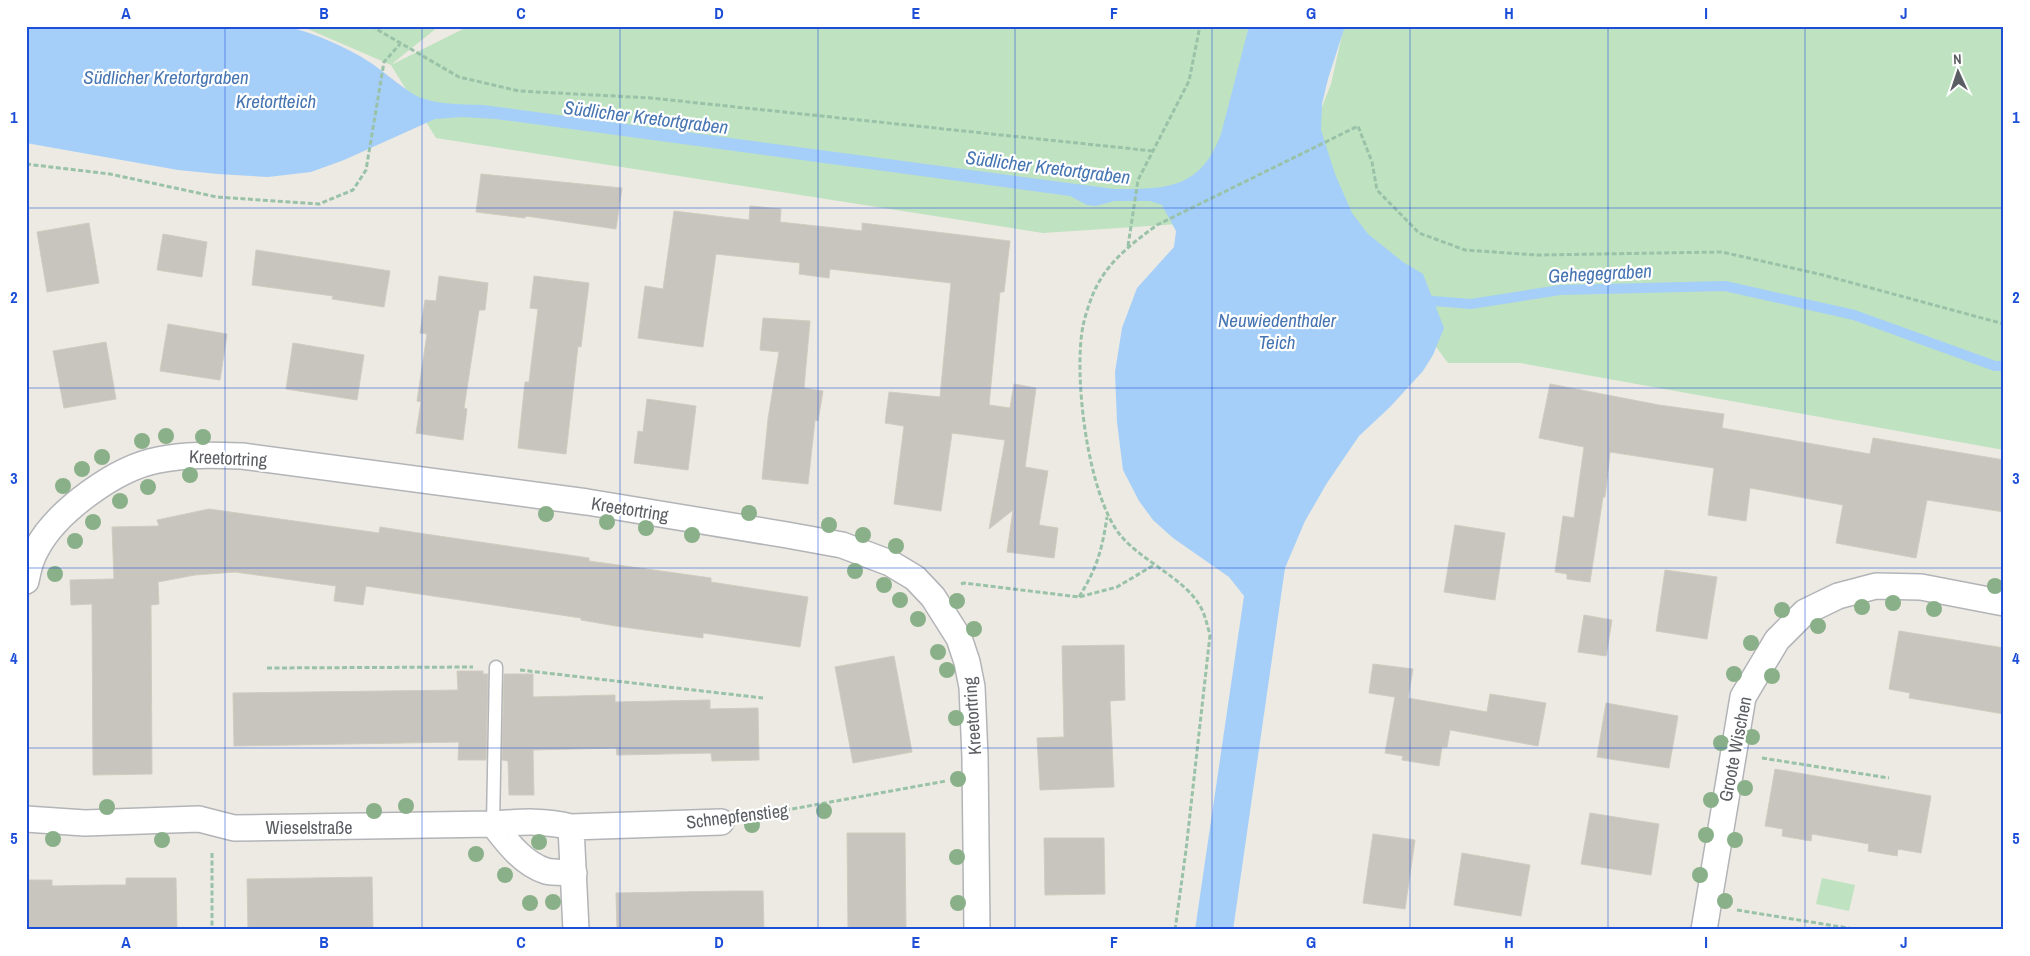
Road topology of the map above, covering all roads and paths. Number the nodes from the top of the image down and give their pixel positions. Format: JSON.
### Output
{"nodes":[{"id":1,"x":371,"y":26,"type":"edge"},
{"id":2,"x":1200,"y":26,"type":"edge"},
{"id":3,"x":400,"y":44,"type":"junction"},
{"id":4,"x":1153,"y":151,"type":"junction"},
{"id":5,"x":26,"y":164,"type":"edge"},
{"id":6,"x":1128,"y":246,"type":"junction"},
{"id":7,"x":2004,"y":324,"type":"edge"},
{"id":8,"x":1107,"y":516,"type":"junction"},
{"id":9,"x":32,"y":546,"type":"edge"},
{"id":10,"x":1154,"y":565,"type":"junction"},
{"id":11,"x":26,"y":581,"type":"edge"},
{"id":12,"x":1080,"y":596,"type":"junction"},
{"id":13,"x":933,"y":597,"type":"junction"},
{"id":14,"x":2004,"y":603,"type":"edge"},
{"id":15,"x":496,"y":667,"type":"dead end"},
{"id":16,"x":1754,"y":756,"type":"dead end"},
{"id":17,"x":1889,"y":778,"type":"dead end"},
{"id":18,"x":950,"y":781,"type":"dead end"},
{"id":19,"x":26,"y":820,"type":"edge"},
{"id":20,"x":212,"y":822,"type":"junction"},
{"id":21,"x":720,"y":822,"type":"joint"},
{"id":22,"x":493,"y":824,"type":"junction"},
{"id":23,"x":571,"y":827,"type":"junction"},
{"id":24,"x":574,"y":872,"type":"junction"},
{"id":25,"x":1735,"y":910,"type":"dead end"},
{"id":26,"x":212,"y":930,"type":"edge"},
{"id":27,"x":576,"y":930,"type":"edge"},
{"id":28,"x":977,"y":930,"type":"edge"},
{"id":29,"x":1175,"y":930,"type":"edge"},
{"id":30,"x":1704,"y":930,"type":"edge"},
{"id":31,"x":1860,"y":930,"type":"edge"}],
"edges":[{"from":1,"to":3,"type":"path"},
{"from":2,"to":4,"type":"path"},
{"from":3,"to":4,"type":"path"},
{"from":3,"to":5,"type":"path"},
{"from":4,"to":6,"type":"path"},
{"from":6,"to":7,"type":"path"},
{"from":6,"to":8,"type":"path"},
{"from":8,"to":10,"type":"path"},
{"from":8,"to":12,"type":"path"},
{"from":9,"to":11,"type":"street","name":"Kreetortring"},
{"from":9,"to":13,"type":"street","name":"Kreetortring"},
{"from":10,"to":12,"type":"path"},
{"from":10,"to":29,"type":"path"},
{"from":12,"to":13,"type":"path"},
{"from":13,"to":28,"type":"street","name":"Kreetortring"},
{"from":14,"to":30,"type":"street","name":"Groote Wischen"},
{"from":15,"to":22,"type":"lane"},
{"from":16,"to":17,"type":"path"},
{"from":18,"to":21,"type":"path","name":"Schnepfenstieg"},
{"from":19,"to":20,"type":"street","name":"Wieselstraße"},
{"from":20,"to":22,"type":"street","name":"Wieselstraße"},
{"from":20,"to":26,"type":"path"},
{"from":21,"to":23,"type":"street","name":"Schnepfenstieg"},
{"from":22,"to":23,"type":"street","name":"Schnepfenstieg"},
{"from":22,"to":24,"type":"street"},
{"from":23,"to":24,"type":"street"},
{"from":24,"to":27,"type":"street"},
{"from":25,"to":31,"type":"path"}]}
